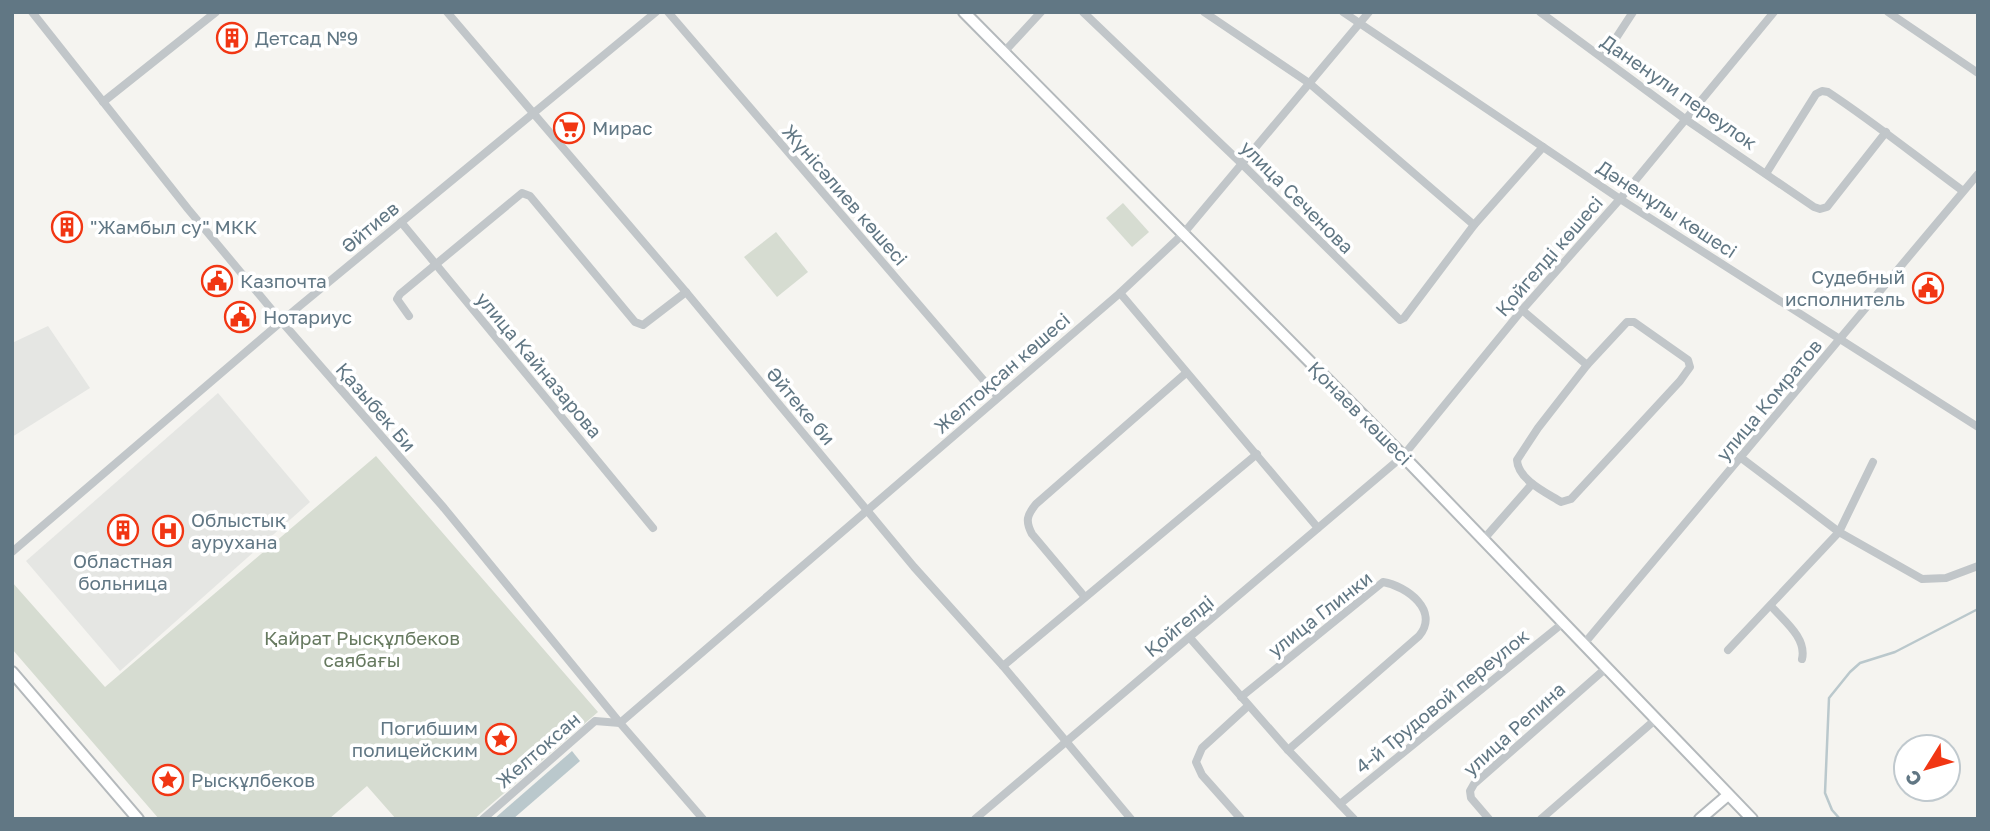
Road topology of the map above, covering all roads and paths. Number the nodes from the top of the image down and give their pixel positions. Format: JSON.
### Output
{"nodes":[{"id":1,"x":32,"y":12,"type":"edge"},
{"id":2,"x":216,"y":12,"type":"edge"},
{"id":3,"x":447,"y":12,"type":"edge"},
{"id":4,"x":656,"y":12,"type":"edge"},
{"id":5,"x":668,"y":12,"type":"edge"},
{"id":6,"x":964,"y":12,"type":"edge"},
{"id":7,"x":1041,"y":12,"type":"edge"},
{"id":8,"x":1083,"y":12,"type":"edge"},
{"id":9,"x":1204,"y":12,"type":"edge"},
{"id":10,"x":1343,"y":12,"type":"edge"},
{"id":11,"x":1369,"y":12,"type":"edge"},
{"id":12,"x":1540,"y":12,"type":"edge"},
{"id":13,"x":1633,"y":12,"type":"edge"},
{"id":14,"x":1774,"y":12,"type":"edge"},
{"id":15,"x":1888,"y":12,"type":"edge"},
{"id":16,"x":1359,"y":23,"type":"junction"},
{"id":17,"x":1004,"y":52,"type":"junction"},
{"id":18,"x":1603,"y":58,"type":"junction"},
{"id":19,"x":1978,"y":72,"type":"edge"},
{"id":20,"x":1309,"y":83,"type":"junction"},
{"id":21,"x":103,"y":102,"type":"junction"},
{"id":22,"x":533,"y":113,"type":"junction"},
{"id":23,"x":1685,"y":119,"type":"junction"},
{"id":24,"x":1886,"y":132,"type":"junction"},
{"id":25,"x":1543,"y":147,"type":"junction"},
{"id":26,"x":1241,"y":163,"type":"junction"},
{"id":27,"x":1767,"y":172,"type":"junction"},
{"id":28,"x":1978,"y":174,"type":"edge"},
{"id":29,"x":1963,"y":191,"type":"junction"},
{"id":30,"x":1620,"y":199,"type":"junction"},
{"id":31,"x":401,"y":222,"type":"junction"},
{"id":32,"x":1474,"y":225,"type":"junction"},
{"id":33,"x":1183,"y":234,"type":"junction"},
{"id":34,"x":436,"y":265,"type":"junction"},
{"id":35,"x":686,"y":292,"type":"junction"},
{"id":36,"x":1120,"y":293,"type":"junction"},
{"id":37,"x":1522,"y":310,"type":"junction"},
{"id":38,"x":410,"y":316,"type":"dead end"},
{"id":39,"x":282,"y":321,"type":"junction"},
{"id":40,"x":1841,"y":339,"type":"junction"},
{"id":41,"x":1587,"y":365,"type":"junction"},
{"id":42,"x":1186,"y":373,"type":"junction"},
{"id":43,"x":998,"y":397,"type":"junction"},
{"id":44,"x":1978,"y":427,"type":"edge"},
{"id":45,"x":1256,"y":454,"type":"junction"},
{"id":46,"x":1403,"y":456,"type":"junction"},
{"id":47,"x":1740,"y":457,"type":"junction"},
{"id":48,"x":1873,"y":461,"type":"dead end"},
{"id":49,"x":1532,"y":484,"type":"junction"},
{"id":50,"x":867,"y":511,"type":"junction"},
{"id":51,"x":653,"y":528,"type":"dead end"},
{"id":52,"x":1318,"y":528,"type":"junction"},
{"id":53,"x":1839,"y":532,"type":"junction"},
{"id":54,"x":1483,"y":540,"type":"junction"},
{"id":55,"x":12,"y":552,"type":"edge"},
{"id":56,"x":1978,"y":566,"type":"edge"},
{"id":57,"x":1084,"y":596,"type":"junction"},
{"id":58,"x":1771,"y":606,"type":"junction"},
{"id":59,"x":1563,"y":623,"type":"junction"},
{"id":60,"x":1191,"y":638,"type":"junction"},
{"id":61,"x":1583,"y":645,"type":"junction"},
{"id":62,"x":1728,"y":650,"type":"dead end"},
{"id":63,"x":1802,"y":659,"type":"dead end"},
{"id":64,"x":1003,"y":666,"type":"junction"},
{"id":65,"x":1605,"y":668,"type":"junction"},
{"id":66,"x":12,"y":671,"type":"edge"},
{"id":67,"x":1241,"y":697,"type":"junction"},
{"id":68,"x":1248,"y":706,"type":"junction"},
{"id":69,"x":1655,"y":720,"type":"junction"},
{"id":70,"x":620,"y":723,"type":"junction"},
{"id":71,"x":1065,"y":741,"type":"junction"},
{"id":72,"x":1288,"y":750,"type":"junction"},
{"id":73,"x":1728,"y":795,"type":"junction"},
{"id":74,"x":1340,"y":804,"type":"junction"},
{"id":75,"x":138,"y":819,"type":"edge"},
{"id":76,"x":484,"y":819,"type":"edge"},
{"id":77,"x":703,"y":819,"type":"edge"},
{"id":78,"x":975,"y":819,"type":"edge"},
{"id":79,"x":1131,"y":819,"type":"edge"},
{"id":80,"x":1241,"y":819,"type":"edge"},
{"id":81,"x":1354,"y":819,"type":"edge"},
{"id":82,"x":1489,"y":819,"type":"edge"},
{"id":83,"x":1541,"y":819,"type":"edge"},
{"id":84,"x":1700,"y":819,"type":"edge"},
{"id":85,"x":1752,"y":819,"type":"edge"}],
"edges":[{"from":1,"to":21,"type":"street","name":"Қазыбек Би"},
{"from":2,"to":21,"type":"street"},
{"from":3,"to":22,"type":"street","name":"Әйтеке би"},
{"from":4,"to":22,"type":"street","name":"Әйтиев"},
{"from":5,"to":43,"type":"street","name":"Жүнісәлиев көшесі"},
{"from":6,"to":17,"type":"main road","name":"Қонаев көшесі"},
{"from":7,"to":17,"type":"street"},
{"from":8,"to":26,"type":"street","name":"улица Сеченова"},
{"from":9,"to":20,"type":"street"},
{"from":10,"to":16,"type":"street","name":"Дәненұлы көшесі"},
{"from":11,"to":16,"type":"street","name":"Желтоқсан көшесі"},
{"from":12,"to":18,"type":"street","name":"Даненули переулок"},
{"from":13,"to":18,"type":"street"},
{"from":14,"to":23,"type":"street","name":"Қойгелді көшесі"},
{"from":15,"to":19,"type":"street"},
{"from":16,"to":20,"type":"street","name":"Желтоқсан көшесі"},
{"from":16,"to":25,"type":"street","name":"Дәненұлы көшесі"},
{"from":17,"to":33,"type":"main road","name":"Қонаев көшесі"},
{"from":18,"to":23,"type":"street","name":"Даненули переулок"},
{"from":20,"to":26,"type":"street","name":"Желтоқсан көшесі"},
{"from":20,"to":32,"type":"street"},
{"from":21,"to":39,"type":"street","name":"Қазыбек Би"},
{"from":22,"to":31,"type":"street","name":"Әйтиев"},
{"from":22,"to":35,"type":"street","name":"Әйтеке би"},
{"from":23,"to":27,"type":"street","name":"Даненули переулок"},
{"from":23,"to":30,"type":"street","name":"Қойгелді көшесі"},
{"from":24,"to":27,"type":"street","name":"Даненули переулок"},
{"from":24,"to":27,"type":"street","name":"Даненули переулок"},
{"from":24,"to":29,"type":"street","name":"Даненули переулок"},
{"from":25,"to":30,"type":"street","name":"Дәненұлы көшесі"},
{"from":25,"to":32,"type":"street","name":"улица Сеченова"},
{"from":26,"to":32,"type":"street","name":"улица Сеченова"},
{"from":26,"to":33,"type":"street","name":"Желтоқсан көшесі"},
{"from":28,"to":29,"type":"street","name":"улица Комратов"},
{"from":29,"to":40,"type":"street","name":"улица Комратов"},
{"from":30,"to":37,"type":"street","name":"Қойгелді көшесі"},
{"from":30,"to":40,"type":"street","name":"Дәненұлы көшесі"},
{"from":31,"to":34,"type":"street","name":"улица Кайназарова"},
{"from":31,"to":39,"type":"street","name":"Әйтиев"},
{"from":33,"to":36,"type":"street","name":"Желтоқсан көшесі"},
{"from":33,"to":46,"type":"main road","name":"Қонаев көшесі"},
{"from":34,"to":35,"type":"street"},
{"from":34,"to":38,"type":"street"},
{"from":34,"to":51,"type":"street","name":"улица Кайназарова"},
{"from":35,"to":50,"type":"street","name":"Әйтеке би"},
{"from":36,"to":42,"type":"street"},
{"from":36,"to":43,"type":"street","name":"Желтоқсан көшесі"},
{"from":37,"to":41,"type":"street"},
{"from":37,"to":46,"type":"street","name":"Қойгелді көшесі"},
{"from":39,"to":55,"type":"street","name":"Әйтиев"},
{"from":39,"to":70,"type":"street","name":"Қазыбек Би"},
{"from":40,"to":44,"type":"street","name":"Дәненұлы көшесі"},
{"from":40,"to":47,"type":"street","name":"улица Комратов"},
{"from":41,"to":49,"type":"street"},
{"from":41,"to":49,"type":"street"},
{"from":42,"to":45,"type":"street"},
{"from":42,"to":57,"type":"street"},
{"from":43,"to":50,"type":"street","name":"Желтоқсан көшесі"},
{"from":45,"to":52,"type":"street"},
{"from":45,"to":57,"type":"street"},
{"from":46,"to":52,"type":"street","name":"Қойгелді"},
{"from":46,"to":54,"type":"main road","name":"Қонаев көшесі"},
{"from":47,"to":53,"type":"street"},
{"from":47,"to":61,"type":"street","name":"улица Комратов"},
{"from":48,"to":53,"type":"street"},
{"from":49,"to":54,"type":"street"},
{"from":50,"to":64,"type":"street","name":"Әйтеке би"},
{"from":50,"to":70,"type":"street","name":"Желтоқсан көшесі"},
{"from":52,"to":60,"type":"street","name":"Қойгелді"},
{"from":53,"to":56,"type":"street"},
{"from":53,"to":58,"type":"street"},
{"from":54,"to":59,"type":"main road","name":"Қонаев көшесі"},
{"from":57,"to":64,"type":"street"},
{"from":58,"to":62,"type":"street"},
{"from":58,"to":63,"type":"street"},
{"from":59,"to":61,"type":"main road","name":"Қонаев көшесі"},
{"from":59,"to":74,"type":"street","name":"4-й Трудовой переулок"},
{"from":60,"to":67,"type":"street"},
{"from":60,"to":71,"type":"street","name":"Қойгелді"},
{"from":61,"to":65,"type":"main road","name":"Қонаев көшесі"},
{"from":64,"to":71,"type":"street","name":"Әйтеке би"},
{"from":65,"to":69,"type":"main road","name":"Қонаев көшесі"},
{"from":65,"to":82,"type":"street","name":"улица Репина"},
{"from":66,"to":75,"type":"main road"},
{"from":67,"to":68,"type":"street"},
{"from":67,"to":72,"type":"street","name":"улица Глинки"},
{"from":68,"to":72,"type":"street"},
{"from":68,"to":80,"type":"street"},
{"from":69,"to":73,"type":"main road","name":"Қонаев көшесі"},
{"from":69,"to":83,"type":"street"},
{"from":70,"to":76,"type":"street","name":"Желтоксан"},
{"from":70,"to":77,"type":"street","name":"Қазыбек Би"},
{"from":71,"to":78,"type":"street","name":"Қойгелді"},
{"from":71,"to":79,"type":"street","name":"Әйтеке би"},
{"from":72,"to":74,"type":"street"},
{"from":73,"to":84,"type":"main road"},
{"from":73,"to":85,"type":"main road","name":"Қонаев көшесі"},
{"from":74,"to":81,"type":"street"}]}
